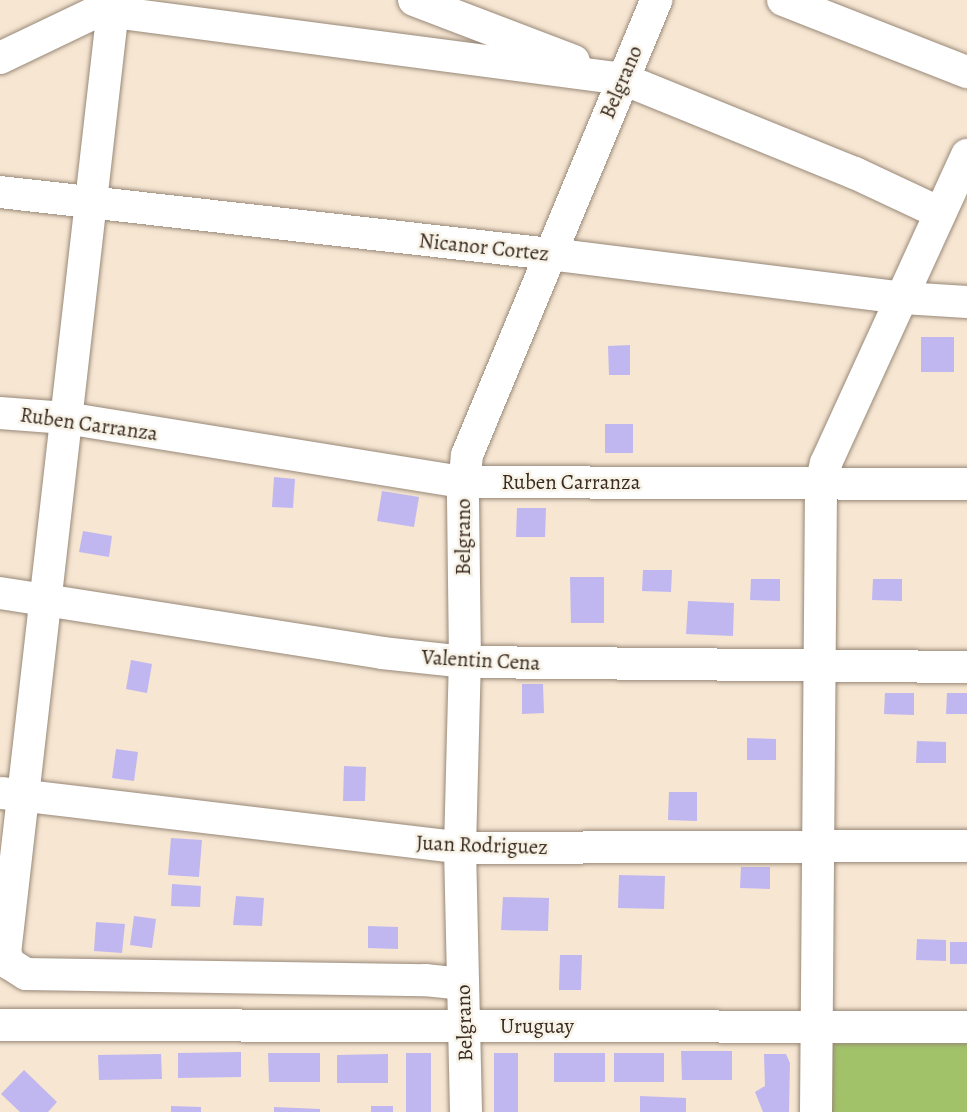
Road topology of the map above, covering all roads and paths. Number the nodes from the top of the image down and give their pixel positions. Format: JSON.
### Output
{"nodes":[{"id":1,"x":414,"y":0,"type":"edge"},
{"id":2,"x":656,"y":0,"type":"edge"},
{"id":3,"x":783,"y":0,"type":"edge"},
{"id":4,"x":113,"y":6,"type":"edge"},
{"id":5,"x":0,"y":58,"type":"edge"},
{"id":6,"x":967,"y":72,"type":"edge"},
{"id":7,"x":622,"y":79,"type":"junction"},
{"id":8,"x":967,"y":155,"type":"edge"},
{"id":9,"x":0,"y":192,"type":"edge"},
{"id":10,"x":90,"y":202,"type":"junction"},
{"id":11,"x":939,"y":213,"type":"junction"},
{"id":12,"x":550,"y":254,"type":"junction"},
{"id":13,"x":903,"y":297,"type":"junction"},
{"id":14,"x":967,"y":302,"type":"edge"},
{"id":15,"x":0,"y":413,"type":"edge"},
{"id":16,"x":66,"y":418,"type":"junction"},
{"id":17,"x":463,"y":482,"type":"junction"},
{"id":18,"x":820,"y":483,"type":"junction"},
{"id":19,"x":967,"y":484,"type":"edge"},
{"id":20,"x":0,"y":593,"type":"edge"},
{"id":21,"x":45,"y":599,"type":"junction"},
{"id":22,"x":465,"y":662,"type":"junction"},
{"id":23,"x":819,"y":666,"type":"junction"},
{"id":24,"x":967,"y":667,"type":"edge"},
{"id":25,"x":11,"y":794,"type":"edge"},
{"id":26,"x":967,"y":846,"type":"edge"},
{"id":27,"x":460,"y":848,"type":"junction"},
{"id":28,"x":819,"y":848,"type":"junction"},
{"id":29,"x":462,"y":984,"type":"junction"},
{"id":30,"x":465,"y":1026,"type":"junction"},
{"id":31,"x":967,"y":1027,"type":"edge"},
{"id":32,"x":816,"y":1028,"type":"junction"},
{"id":33,"x":4,"y":1032,"type":"edge"},
{"id":34,"x":466,"y":1112,"type":"edge"},
{"id":35,"x":816,"y":1112,"type":"edge"}],
"edges":[{"from":1,"to":7,"type":"street"},
{"from":2,"to":7,"type":"street","name":"Belgrano"},
{"from":3,"to":6,"type":"street"},
{"from":4,"to":5,"type":"street"},
{"from":4,"to":7,"type":"street"},
{"from":4,"to":10,"type":"street"},
{"from":7,"to":11,"type":"street"},
{"from":7,"to":12,"type":"street","name":"Belgrano"},
{"from":8,"to":11,"type":"street"},
{"from":9,"to":10,"type":"street","name":"Nicanor Cortez"},
{"from":10,"to":12,"type":"street","name":"Nicanor Cortez"},
{"from":10,"to":16,"type":"street"},
{"from":11,"to":13,"type":"street"},
{"from":12,"to":13,"type":"street","name":"Nicanor Cortez"},
{"from":12,"to":17,"type":"street","name":"Belgrano"},
{"from":13,"to":14,"type":"street","name":"Nicanor Cortez"},
{"from":13,"to":18,"type":"street"},
{"from":15,"to":16,"type":"street","name":"Ruben Carranza"},
{"from":16,"to":17,"type":"street","name":"Ruben Carranza"},
{"from":16,"to":21,"type":"street"},
{"from":17,"to":18,"type":"street","name":"Ruben Carranza"},
{"from":17,"to":22,"type":"street","name":"Belgrano"},
{"from":18,"to":19,"type":"street","name":"Ruben Carranza"},
{"from":18,"to":23,"type":"street"},
{"from":20,"to":21,"type":"street","name":"Valentin Cena"},
{"from":21,"to":22,"type":"street","name":"Valentin Cena"},
{"from":21,"to":25,"type":"street"},
{"from":22,"to":23,"type":"street","name":"Valentin Cena"},
{"from":22,"to":27,"type":"street","name":"Belgrano"},
{"from":23,"to":24,"type":"street","name":"Valentin Cena"},
{"from":23,"to":28,"type":"street"},
{"from":25,"to":27,"type":"street","name":"Juan Rodriguez"},
{"from":25,"to":29,"type":"street"},
{"from":26,"to":28,"type":"street","name":"Juan Rodriguez"},
{"from":27,"to":28,"type":"street","name":"Juan Rodriguez"},
{"from":27,"to":29,"type":"street","name":"Belgrano"},
{"from":28,"to":32,"type":"street"},
{"from":29,"to":30,"type":"street","name":"Belgrano"},
{"from":30,"to":32,"type":"street","name":"Uruguay"},
{"from":30,"to":33,"type":"street","name":"Uruguay"},
{"from":30,"to":34,"type":"street","name":"Belgrano"},
{"from":31,"to":32,"type":"street","name":"Uruguay"},
{"from":32,"to":35,"type":"street"}]}
